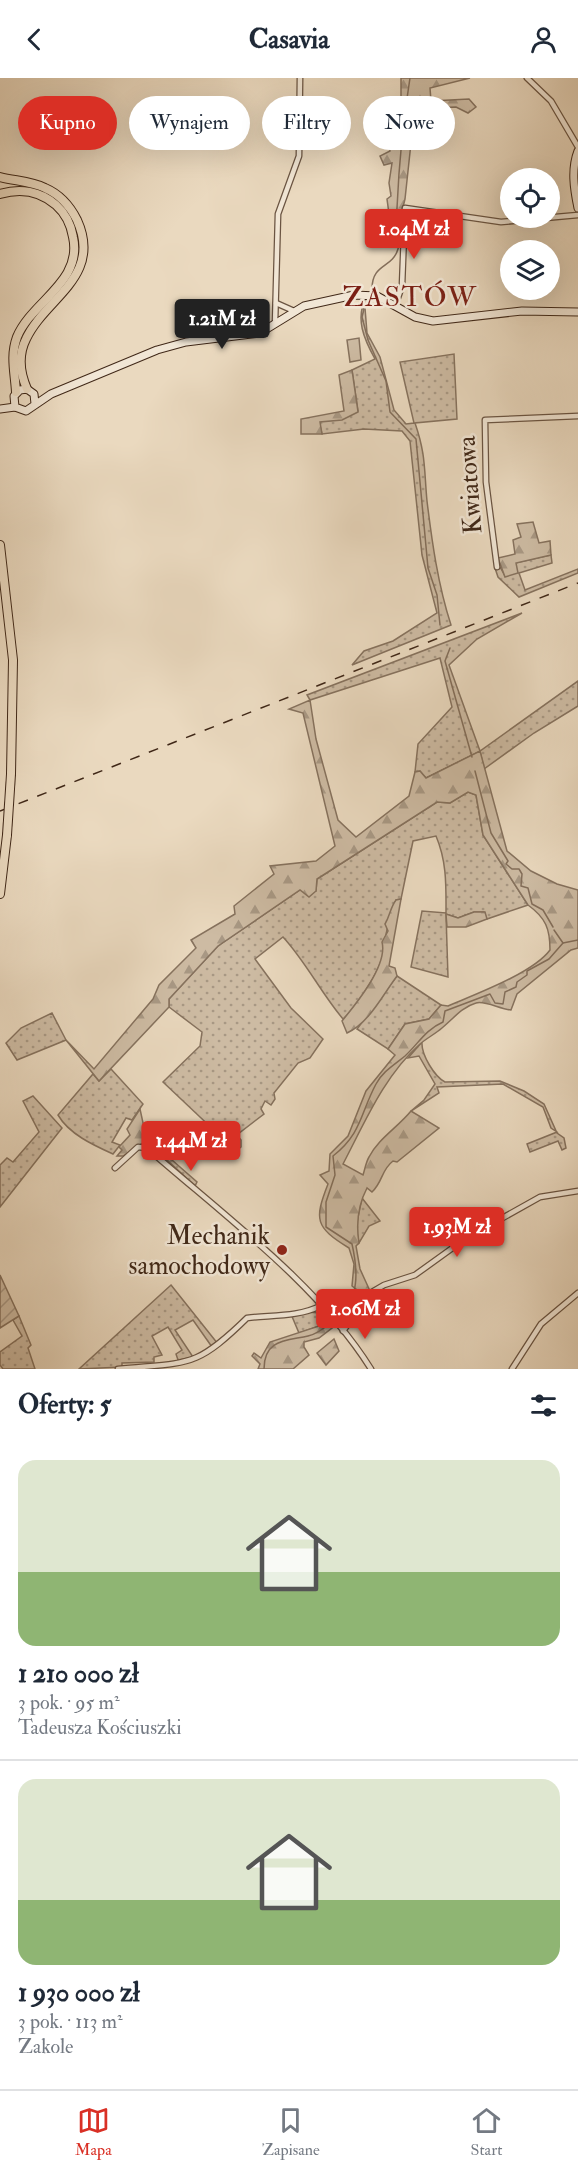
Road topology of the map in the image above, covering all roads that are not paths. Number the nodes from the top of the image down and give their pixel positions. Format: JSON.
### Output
{"nodes":[{"id":1,"x":300,"y":78,"type":"edge"},
{"id":2,"x":527,"y":78,"type":"edge"},
{"id":3,"x":578,"y":149,"type":"edge"},
{"id":4,"x":0,"y":177,"type":"edge"},
{"id":5,"x":0,"y":194,"type":"edge"},
{"id":6,"x":578,"y":208,"type":"edge"},
{"id":7,"x":578,"y":215,"type":"edge"},
{"id":8,"x":276,"y":303,"type":"junction"},
{"id":9,"x":395,"y":306,"type":"junction"},
{"id":10,"x":294,"y":311,"type":"junction"},
{"id":11,"x":578,"y":312,"type":"edge"},
{"id":12,"x":274,"y":326,"type":"junction"},
{"id":13,"x":16,"y":392,"type":"junction"},
{"id":14,"x":30,"y":392,"type":"junction"},
{"id":15,"x":51,"y":394,"type":"junction"},
{"id":16,"x":14,"y":404,"type":"junction"},
{"id":17,"x":35,"y":404,"type":"junction"},
{"id":18,"x":0,"y":409,"type":"edge"},
{"id":19,"x":578,"y":416,"type":"edge"},
{"id":20,"x":0,"y":544,"type":"edge"},
{"id":21,"x":497,"y":567,"type":"dead end"},
{"id":22,"x":0,"y":894,"type":"edge"},
{"id":23,"x":115,"y":1167,"type":"dead end"},
{"id":24,"x":578,"y":1191,"type":"edge"},
{"id":25,"x":578,"y":1293,"type":"edge"},
{"id":26,"x":320,"y":1306,"type":"junction"},
{"id":27,"x":341,"y":1329,"type":"junction"},
{"id":28,"x":118,"y":1369,"type":"edge"},
{"id":29,"x":371,"y":1369,"type":"edge"},
{"id":30,"x":512,"y":1369,"type":"edge"}],
"edges":[{"from":1,"to":8,"type":"street"},
{"from":2,"to":3,"type":"street"},
{"from":3,"to":6,"type":"street"},
{"from":4,"to":14,"type":"highway"},
{"from":5,"to":13,"type":"highway"},
{"from":7,"to":9,"type":"street"},
{"from":8,"to":10,"type":"street"},
{"from":8,"to":12,"type":"street"},
{"from":9,"to":10,"type":"street"},
{"from":9,"to":11,"type":"street"},
{"from":10,"to":12,"type":"street"},
{"from":12,"to":15,"type":"street"},
{"from":13,"to":14,"type":"street"},
{"from":13,"to":16,"type":"street"},
{"from":14,"to":15,"type":"street"},
{"from":14,"to":17,"type":"street"},
{"from":15,"to":17,"type":"street"},
{"from":16,"to":17,"type":"street"},
{"from":16,"to":18,"type":"street"},
{"from":19,"to":21,"type":"street","name":"Kwiatowa"},
{"from":20,"to":22,"type":"highway","bridge":true},
{"from":23,"to":26,"type":"street"},
{"from":24,"to":27,"type":"street"},
{"from":25,"to":30,"type":"street"},
{"from":26,"to":27,"type":"street"},
{"from":26,"to":28,"type":"street"},
{"from":27,"to":29,"type":"street"}]}
